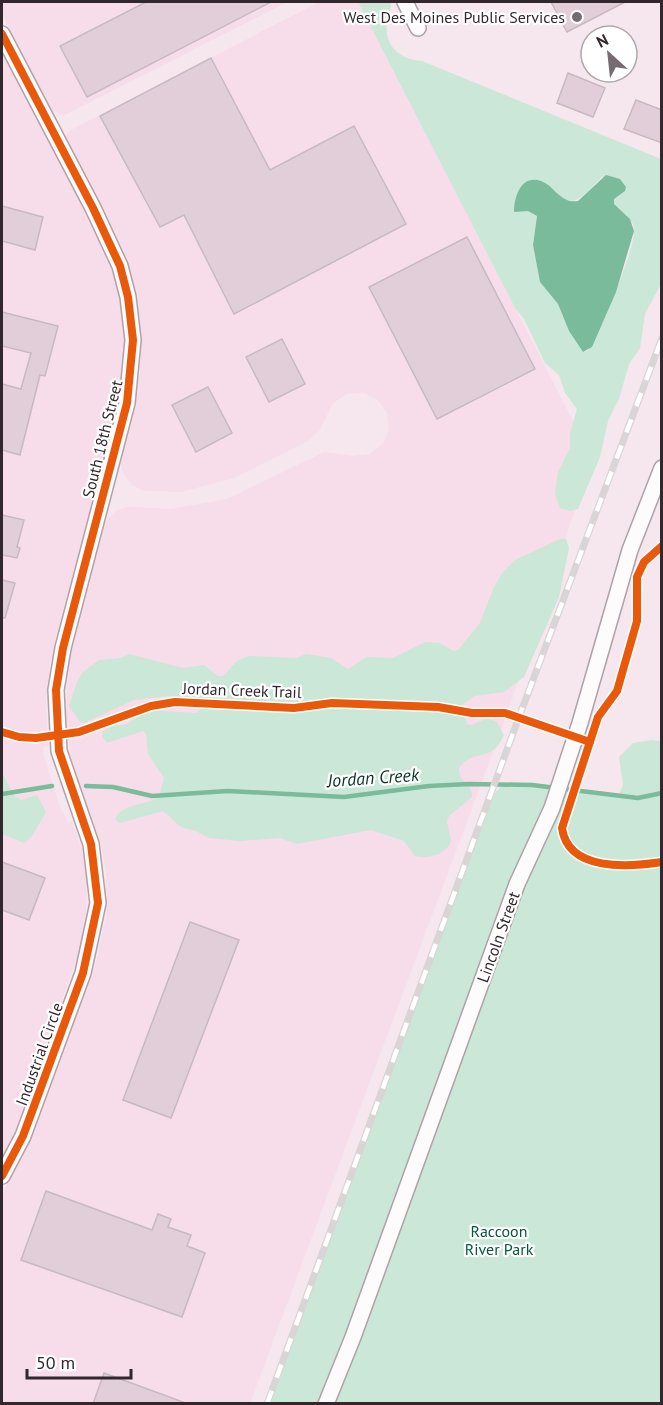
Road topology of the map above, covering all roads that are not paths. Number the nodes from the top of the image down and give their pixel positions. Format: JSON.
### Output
{"nodes":[{"id":1,"x":405,"y":2,"type":"edge"},
{"id":2,"x":418,"y":28,"type":"dead end"},
{"id":3,"x":2,"y":34,"type":"edge"},
{"id":4,"x":662,"y":468,"type":"edge"},
{"id":5,"x":83,"y":973,"type":"joint"},
{"id":6,"x":2,"y":1176,"type":"edge"},
{"id":7,"x":326,"y":1404,"type":"edge"}],
"edges":[{"from":1,"to":2,"type":"street"},
{"from":3,"to":5,"type":"street","name":"South 18th Street"},
{"from":4,"to":7,"type":"street","name":"Lincoln Street"},
{"from":5,"to":6,"type":"street","name":"Industrial Circle"}]}
